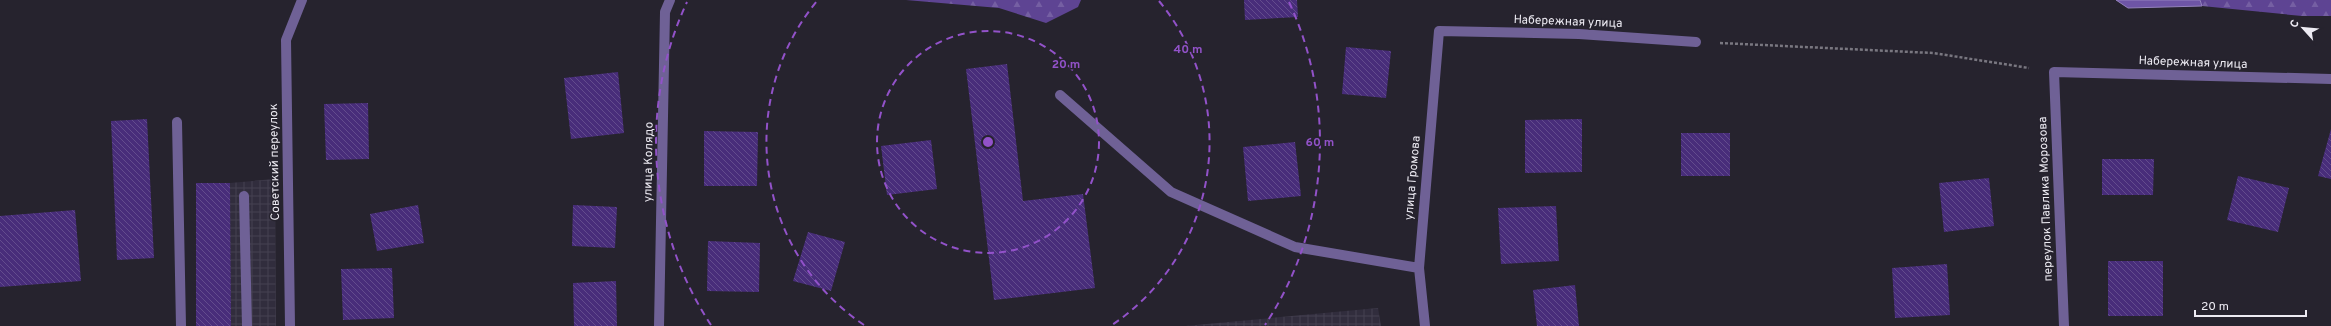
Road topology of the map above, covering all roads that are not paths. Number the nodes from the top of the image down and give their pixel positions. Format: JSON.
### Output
{"nodes":[{"id":1,"x":302,"y":0,"type":"edge"},
{"id":2,"x":670,"y":0,"type":"edge"},
{"id":3,"x":1439,"y":31,"type":"joint"},
{"id":4,"x":1696,"y":42,"type":"road end"},
{"id":5,"x":2054,"y":72,"type":"joint"},
{"id":6,"x":2331,"y":79,"type":"edge"},
{"id":7,"x":1060,"y":95,"type":"dead end"},
{"id":8,"x":177,"y":122,"type":"dead end"},
{"id":9,"x":244,"y":196,"type":"dead end"},
{"id":10,"x":1419,"y":268,"type":"junction"},
{"id":11,"x":180,"y":326,"type":"edge"},
{"id":12,"x":247,"y":326,"type":"edge"},
{"id":13,"x":290,"y":326,"type":"edge"},
{"id":14,"x":659,"y":326,"type":"edge"},
{"id":15,"x":1425,"y":326,"type":"edge"},
{"id":16,"x":2064,"y":326,"type":"edge"}],
"edges":[{"from":1,"to":13,"type":"street","name":"Советский переулок"},
{"from":2,"to":14,"type":"street","name":"улица Колядо"},
{"from":3,"to":4,"type":"street","name":"Набережная улица"},
{"from":3,"to":10,"type":"street","name":"улица Громова"},
{"from":5,"to":6,"type":"street","name":"Набережная улица"},
{"from":5,"to":16,"type":"street","name":"переулок Павлика Морозова"},
{"from":7,"to":10,"type":"street"},
{"from":8,"to":11,"type":"street"},
{"from":9,"to":12,"type":"street"},
{"from":10,"to":15,"type":"street","name":"улица Громова"}]}
